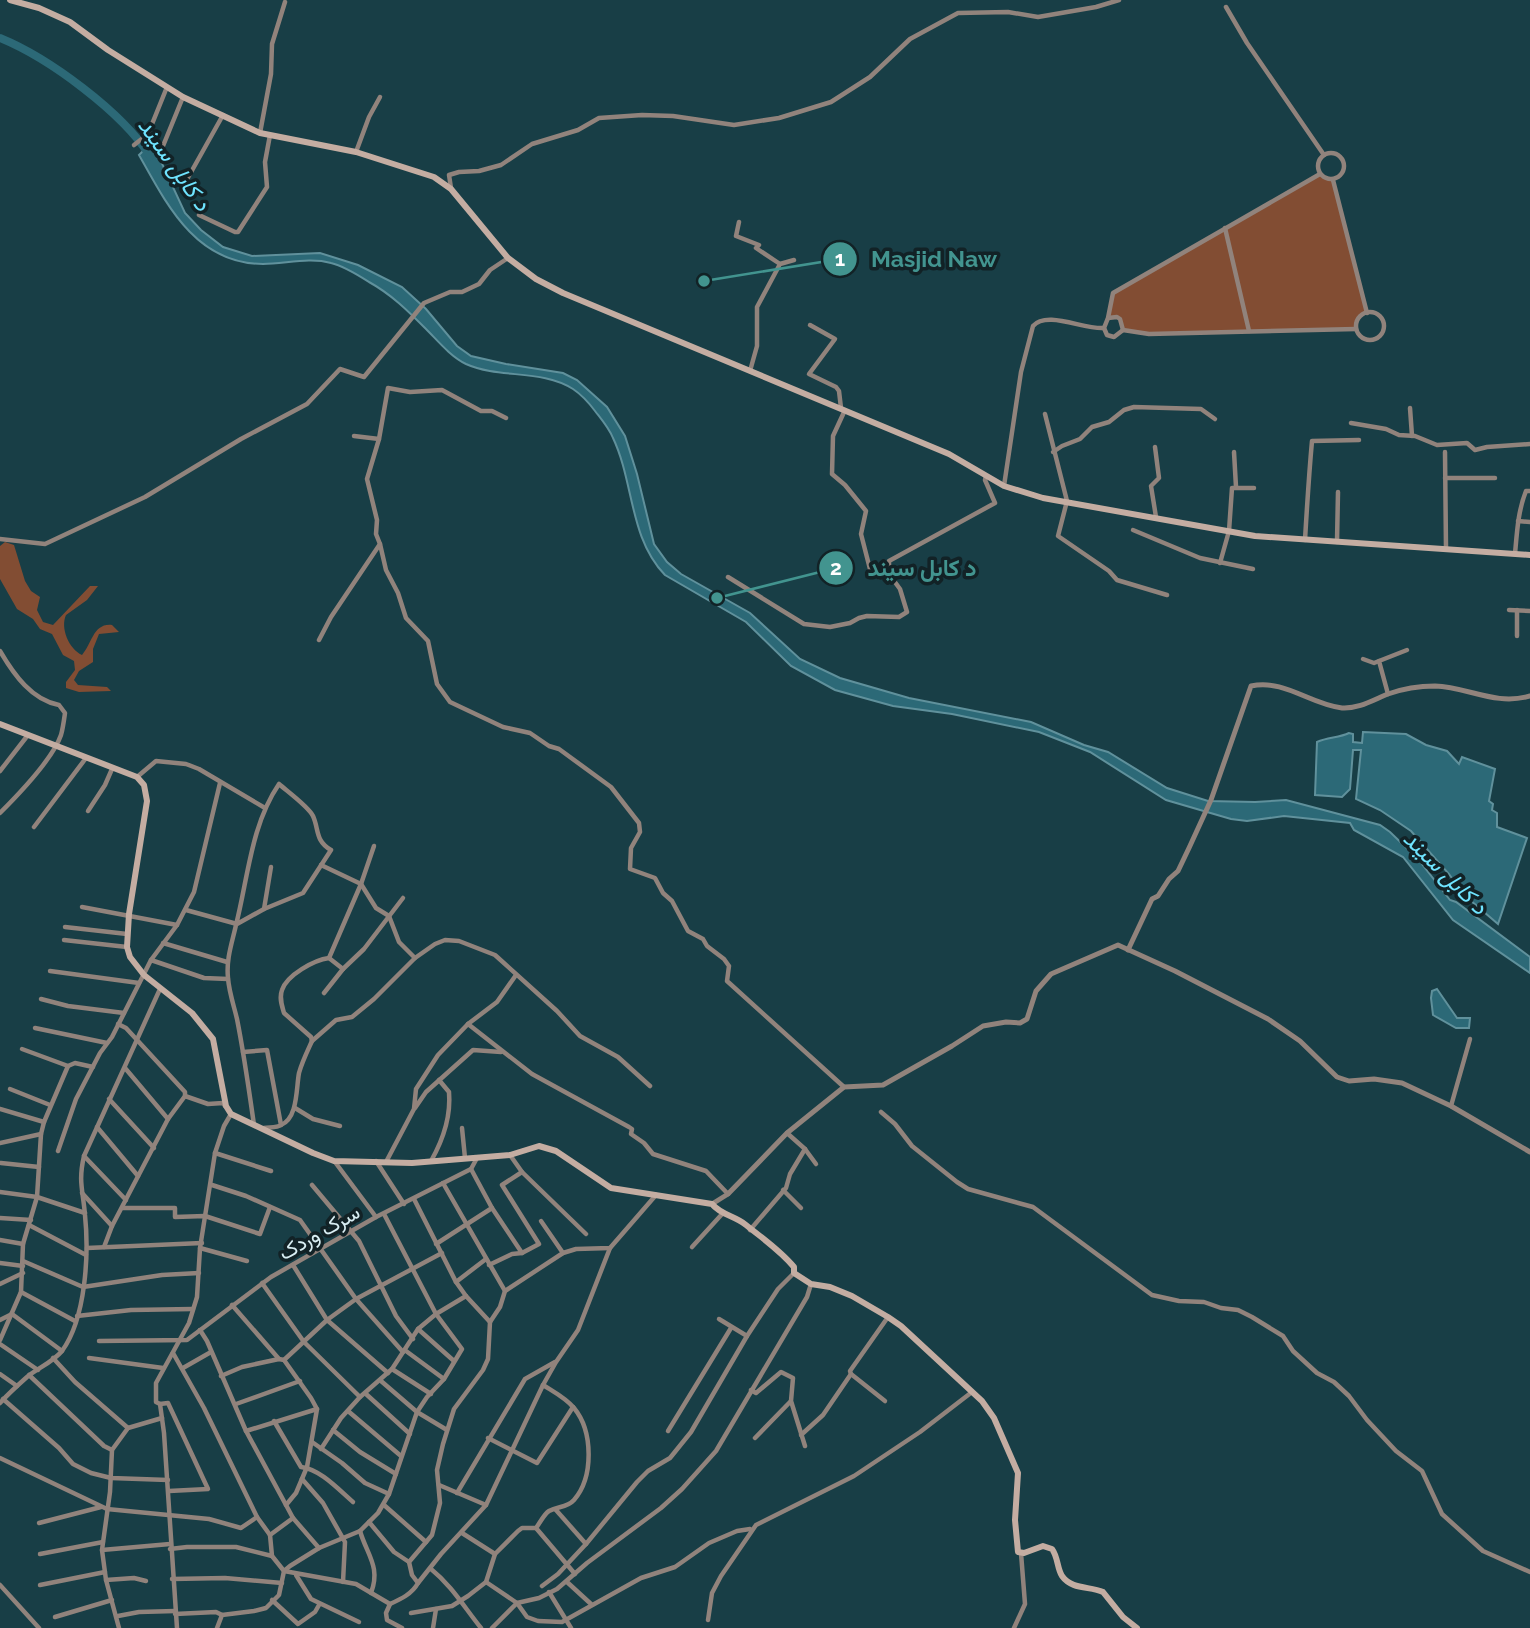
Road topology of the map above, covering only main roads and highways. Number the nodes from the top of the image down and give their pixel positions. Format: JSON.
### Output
{"nodes":[{"id":1,"x":10,"y":0,"type":"edge"},
{"id":2,"x":1530,"y":555,"type":"edge"},
{"id":3,"x":0,"y":724,"type":"edge"},
{"id":4,"x":1137,"y":1628,"type":"edge"}],
"edges":[{"from":1,"to":2,"type":"main road"},
{"from":3,"to":4,"type":"main road"}]}
